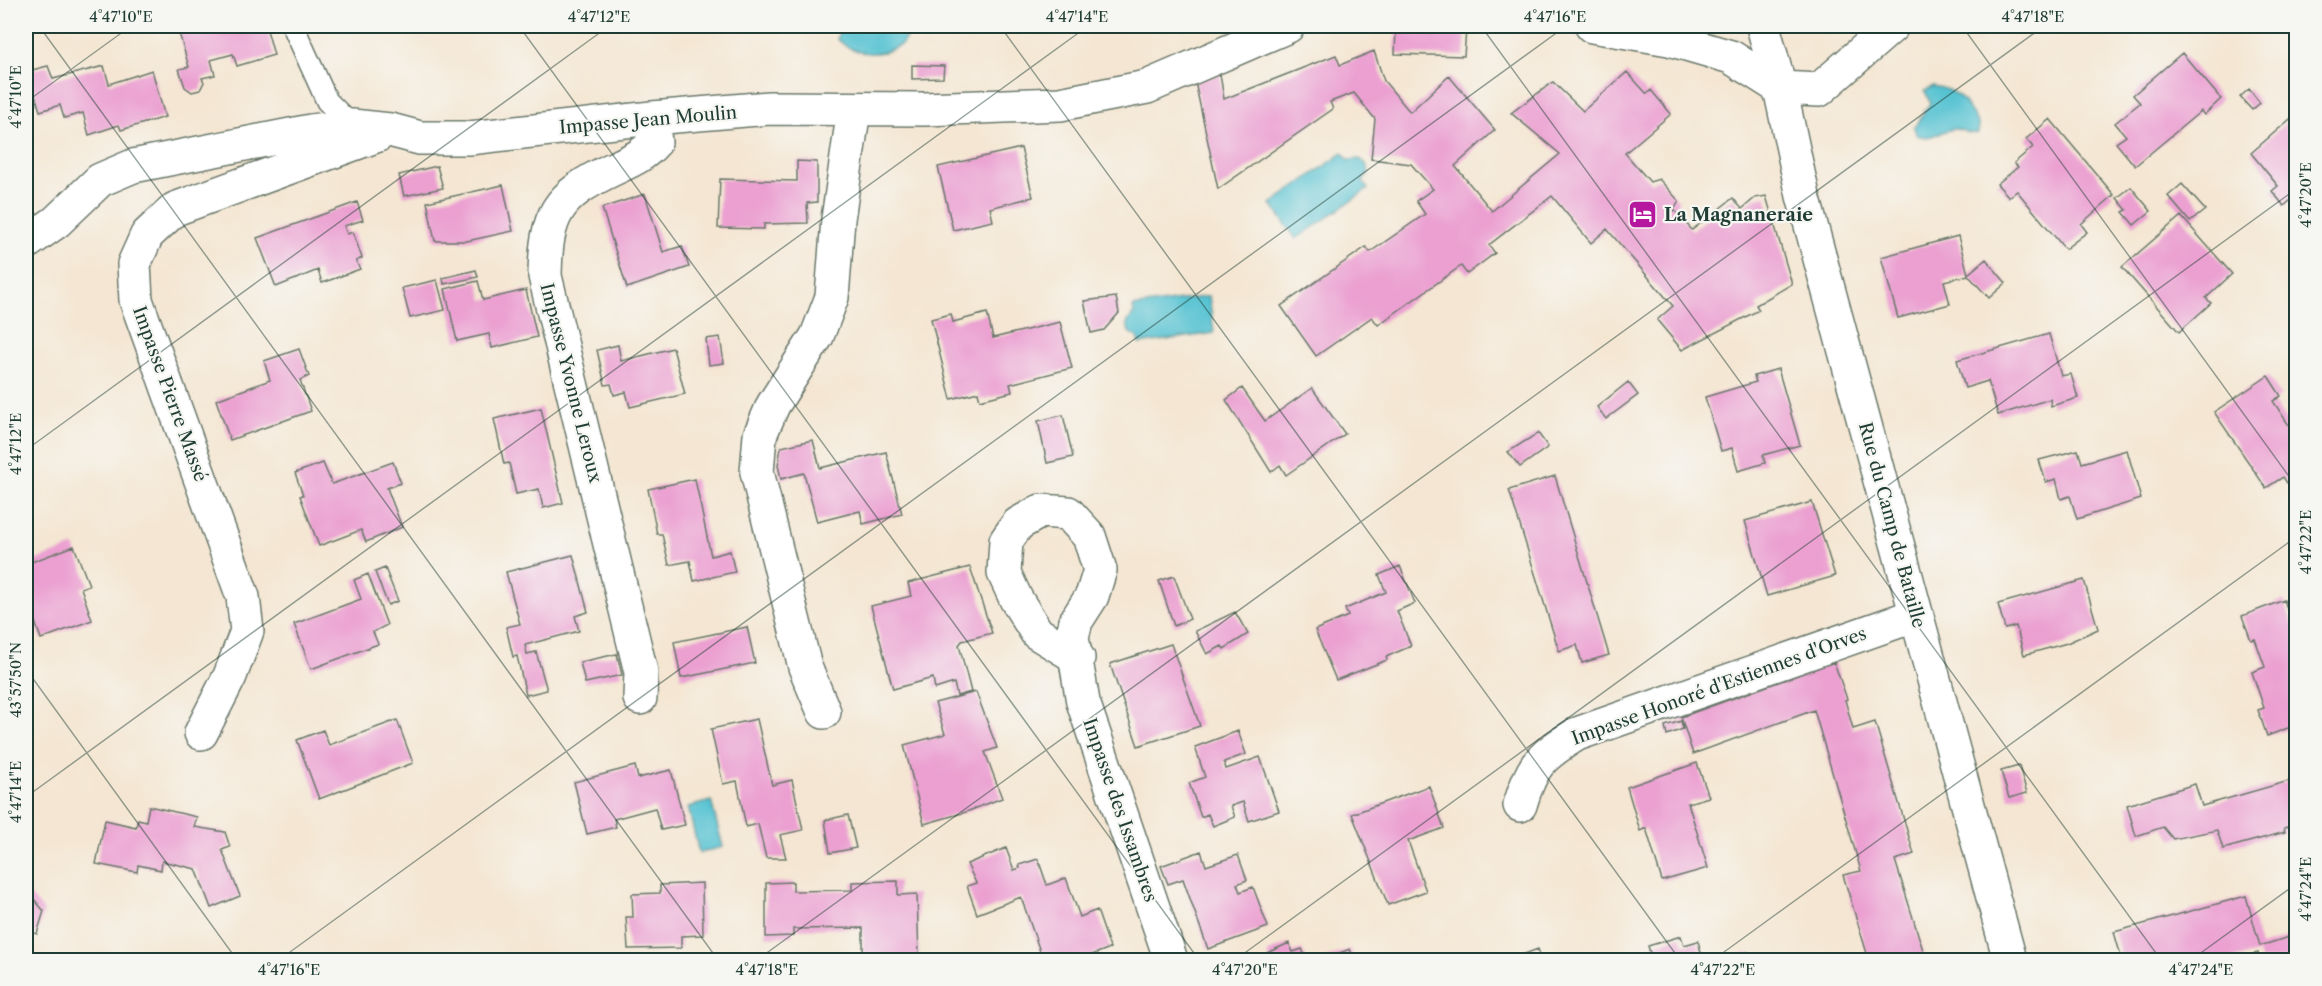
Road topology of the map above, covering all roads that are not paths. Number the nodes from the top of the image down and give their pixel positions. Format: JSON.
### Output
{"nodes":[{"id":1,"x":293,"y":26,"type":"edge"},
{"id":2,"x":1286,"y":26,"type":"edge"},
{"id":3,"x":1592,"y":26,"type":"edge"},
{"id":4,"x":1762,"y":26,"type":"edge"},
{"id":5,"x":1892,"y":26,"type":"edge"},
{"id":6,"x":1780,"y":88,"type":"junction"},
{"id":7,"x":854,"y":109,"type":"junction"},
{"id":8,"x":652,"y":118,"type":"junction"},
{"id":9,"x":352,"y":126,"type":"junction"},
{"id":10,"x":390,"y":130,"type":"junction"},
{"id":11,"x":26,"y":243,"type":"edge"},
{"id":12,"x":1916,"y":615,"type":"junction"},
{"id":13,"x":1078,"y":658,"type":"dead end"},
{"id":14,"x":640,"y":698,"type":"dead end"},
{"id":15,"x":824,"y":712,"type":"dead end"},
{"id":16,"x":201,"y":733,"type":"dead end"},
{"id":17,"x":1520,"y":805,"type":"dead end"},
{"id":18,"x":1171,"y":960,"type":"edge"},
{"id":19,"x":2010,"y":960,"type":"edge"}],
"edges":[{"from":1,"to":9,"type":"lane"},
{"from":2,"to":7,"type":"street","name":"Impasse Jean Moulin"},
{"from":3,"to":6,"type":"street"},
{"from":4,"to":6,"type":"street","name":"Rue du Camp de Bataille"},
{"from":5,"to":6,"type":"street"},
{"from":6,"to":12,"type":"street","name":"Rue du Camp de Bataille"},
{"from":7,"to":8,"type":"street","name":"Impasse Jean Moulin"},
{"from":7,"to":15,"type":"street"},
{"from":8,"to":10,"type":"street","name":"Impasse Jean Moulin"},
{"from":8,"to":14,"type":"street","name":"Impasse Yvonne Leroux"},
{"from":9,"to":10,"type":"street","name":"Impasse Jean Moulin"},
{"from":9,"to":11,"type":"street","name":"Impasse Jean Moulin"},
{"from":10,"to":16,"type":"street","name":"Impasse Pierre Massé"},
{"from":12,"to":17,"type":"street","name":"Impasse Honoré d'Estiennes d'Orves"},
{"from":12,"to":19,"type":"street","name":"Rue du Camp de Bataille"},
{"from":13,"to":18,"type":"street","name":"Impasse des Issambres"}]}
